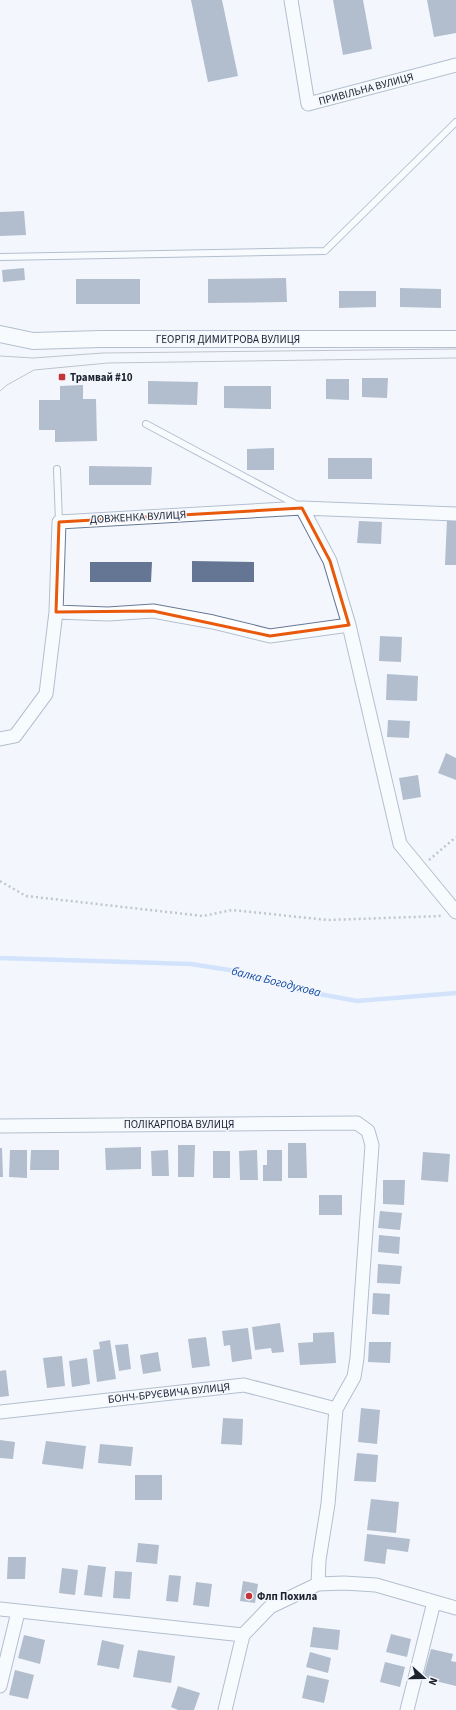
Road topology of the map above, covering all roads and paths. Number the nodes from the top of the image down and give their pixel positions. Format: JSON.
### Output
{"nodes":[{"id":1,"x":291,"y":0,"type":"edge"},
{"id":2,"x":456,"y":65,"type":"edge"},
{"id":3,"x":456,"y":122,"type":"edge"},
{"id":4,"x":0,"y":256,"type":"edge"},
{"id":5,"x":0,"y":334,"type":"edge"},
{"id":6,"x":456,"y":339,"type":"edge"},
{"id":7,"x":146,"y":424,"type":"dead end"},
{"id":8,"x":57,"y":469,"type":"dead end"},
{"id":9,"x":302,"y":508,"type":"junction"},
{"id":10,"x":456,"y":514,"type":"edge"},
{"id":11,"x":59,"y":522,"type":"junction"},
{"id":12,"x":56,"y":612,"type":"junction"},
{"id":13,"x":350,"y":625,"type":"junction"},
{"id":14,"x":0,"y":739,"type":"edge"},
{"id":15,"x":456,"y":837,"type":"edge"},
{"id":16,"x":419,"y":868,"type":"junction"},
{"id":17,"x":0,"y":881,"type":"edge"},
{"id":18,"x":452,"y":914,"type":"edge"},
{"id":19,"x":0,"y":1126,"type":"edge"},
{"id":20,"x":336,"y":1409,"type":"junction"},
{"id":21,"x":0,"y":1412,"type":"edge"},
{"id":22,"x":318,"y":1584,"type":"junction"},
{"id":23,"x":434,"y":1602,"type":"junction"},
{"id":24,"x":456,"y":1608,"type":"edge"},
{"id":25,"x":0,"y":1609,"type":"edge"},
{"id":26,"x":18,"y":1612,"type":"junction"},
{"id":27,"x":243,"y":1635,"type":"junction"},
{"id":28,"x":0,"y":1686,"type":"edge"},
{"id":29,"x":225,"y":1710,"type":"edge"},
{"id":30,"x":408,"y":1710,"type":"edge"}],
"edges":[{"from":1,"to":2,"type":"street","name":"ПРИВІЛЬНА ВУЛИЦЯ"},
{"from":3,"to":4,"type":"lane"},
{"from":5,"to":6,"type":"street","name":"ГЕОРГІЯ ДИМИТРОВА ВУЛИЦЯ"},
{"from":7,"to":9,"type":"lane"},
{"from":8,"to":11,"type":"lane"},
{"from":9,"to":10,"type":"street","name":"ДОВЖЕНКА ВУЛИЦЯ"},
{"from":9,"to":11,"type":"street","name":"ДОВЖЕНКА ВУЛИЦЯ"},
{"from":9,"to":13,"type":"street"},
{"from":11,"to":12,"type":"street"},
{"from":12,"to":13,"type":"street"},
{"from":12,"to":14,"type":"street"},
{"from":13,"to":16,"type":"street"},
{"from":15,"to":16,"type":"path"},
{"from":16,"to":18,"type":"street"},
{"from":17,"to":18,"type":"path"},
{"from":19,"to":20,"type":"street","name":"ПОЛІКАРПОВА ВУЛИЦЯ"},
{"from":20,"to":21,"type":"street","name":"БОНЧ-БРУЄВИЧА ВУЛИЦЯ"},
{"from":20,"to":22,"type":"street"},
{"from":22,"to":23,"type":"street"},
{"from":22,"to":27,"type":"street"},
{"from":23,"to":24,"type":"street"},
{"from":23,"to":30,"type":"street"},
{"from":25,"to":26,"type":"street"},
{"from":26,"to":27,"type":"street"},
{"from":26,"to":28,"type":"street"},
{"from":27,"to":29,"type":"street"}]}
